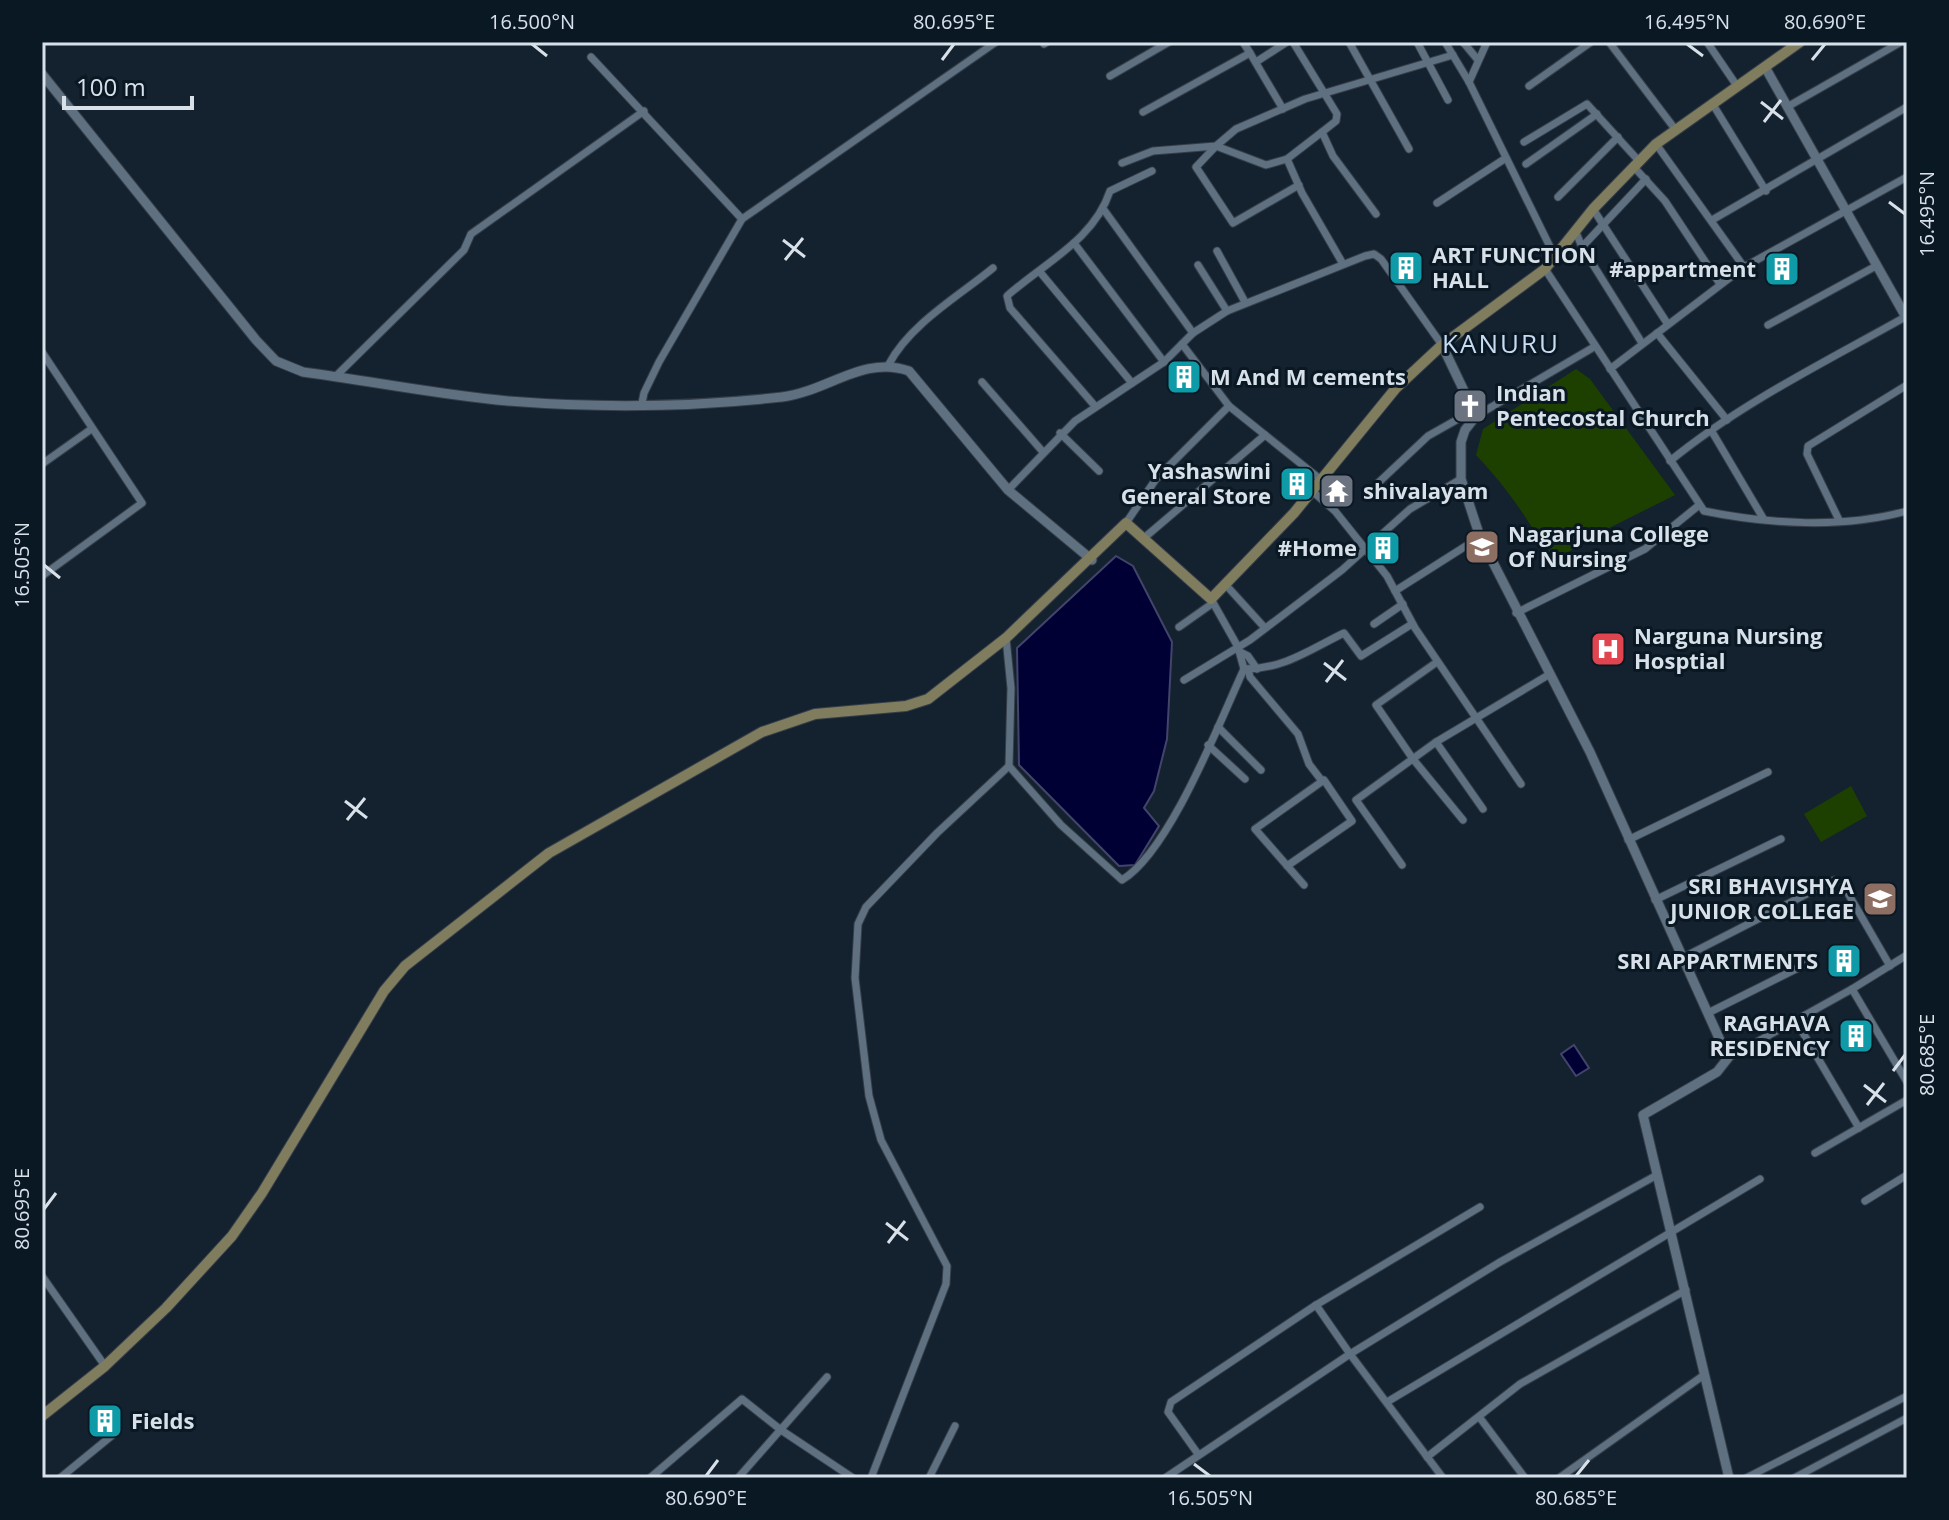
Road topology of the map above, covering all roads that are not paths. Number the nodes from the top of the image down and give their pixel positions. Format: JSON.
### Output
{"nodes":[{"id":1,"x":996,"y":42,"type":"edge"},
{"id":2,"x":1169,"y":42,"type":"edge"},
{"id":3,"x":1243,"y":42,"type":"edge"},
{"id":4,"x":1290,"y":42,"type":"edge"},
{"id":5,"x":1349,"y":42,"type":"edge"},
{"id":6,"x":1417,"y":42,"type":"edge"},
{"id":7,"x":1445,"y":42,"type":"edge"},
{"id":8,"x":1463,"y":42,"type":"edge"},
{"id":9,"x":1487,"y":42,"type":"edge"},
{"id":10,"x":1591,"y":42,"type":"edge"},
{"id":11,"x":1609,"y":42,"type":"edge"},
{"id":12,"x":1707,"y":42,"type":"edge"},
{"id":13,"x":1800,"y":42,"type":"edge"},
{"id":14,"x":1901,"y":42,"type":"edge"},
{"id":15,"x":1250,"y":53,"type":"junction"},
{"id":16,"x":1453,"y":55,"type":"junction"},
{"id":17,"x":591,"y":57,"type":"dead end"},
{"id":18,"x":1256,"y":62,"type":"junction"},
{"id":19,"x":1477,"y":62,"type":"junction"},
{"id":20,"x":1428,"y":63,"type":"junction"},
{"id":21,"x":1765,"y":67,"type":"junction"},
{"id":22,"x":42,"y":74,"type":"edge"},
{"id":23,"x":1110,"y":76,"type":"dead end"},
{"id":24,"x":1471,"y":78,"type":"junction"},
{"id":25,"x":1370,"y":79,"type":"junction"},
{"id":26,"x":1529,"y":86,"type":"dead end"},
{"id":27,"x":1737,"y":86,"type":"junction"},
{"id":28,"x":1326,"y":91,"type":"junction"},
{"id":29,"x":1448,"y":100,"type":"dead end"},
{"id":30,"x":1712,"y":103,"type":"junction"},
{"id":31,"x":1787,"y":107,"type":"junction"},
{"id":32,"x":1907,"y":107,"type":"edge"},
{"id":33,"x":1283,"y":109,"type":"junction"},
{"id":34,"x":644,"y":111,"type":"junction"},
{"id":35,"x":1143,"y":112,"type":"dead end"},
{"id":36,"x":1597,"y":114,"type":"junction"},
{"id":37,"x":1675,"y":129,"type":"junction"},
{"id":38,"x":1322,"y":132,"type":"junction"},
{"id":39,"x":1618,"y":137,"type":"junction"},
{"id":40,"x":1524,"y":142,"type":"dead end"},
{"id":41,"x":1656,"y":144,"type":"junction"},
{"id":42,"x":1216,"y":146,"type":"junction"},
{"id":43,"x":1409,"y":149,"type":"dead end"},
{"id":44,"x":1506,"y":158,"type":"junction"},
{"id":45,"x":1287,"y":159,"type":"junction"},
{"id":46,"x":1818,"y":160,"type":"junction"},
{"id":47,"x":1122,"y":163,"type":"dead end"},
{"id":48,"x":1526,"y":164,"type":"dead end"},
{"id":49,"x":1639,"y":170,"type":"junction"},
{"id":50,"x":1152,"y":171,"type":"dead end"},
{"id":51,"x":1907,"y":177,"type":"edge"},
{"id":52,"x":1299,"y":185,"type":"junction"},
{"id":53,"x":1766,"y":191,"type":"junction"},
{"id":54,"x":1558,"y":197,"type":"dead end"},
{"id":55,"x":1437,"y":203,"type":"dead end"},
{"id":56,"x":1593,"y":209,"type":"junction"},
{"id":57,"x":1104,"y":210,"type":"junction"},
{"id":58,"x":1845,"y":211,"type":"junction"},
{"id":59,"x":1376,"y":214,"type":"dead end"},
{"id":60,"x":742,"y":219,"type":"junction"},
{"id":61,"x":1712,"y":220,"type":"junction"},
{"id":62,"x":1603,"y":224,"type":"junction"},
{"id":63,"x":1575,"y":230,"type":"junction"},
{"id":64,"x":1074,"y":243,"type":"junction"},
{"id":65,"x":1582,"y":247,"type":"junction"},
{"id":66,"x":1217,"y":251,"type":"dead end"},
{"id":67,"x":1555,"y":257,"type":"junction"},
{"id":68,"x":1343,"y":264,"type":"junction"},
{"id":69,"x":1198,"y":265,"type":"dead end"},
{"id":70,"x":1876,"y":266,"type":"junction"},
{"id":71,"x":1744,"y":267,"type":"junction"},
{"id":72,"x":993,"y":268,"type":"dead end"},
{"id":73,"x":1545,"y":269,"type":"junction"},
{"id":74,"x":1040,"y":272,"type":"junction"},
{"id":75,"x":1720,"y":284,"type":"junction"},
{"id":76,"x":1245,"y":302,"type":"junction"},
{"id":77,"x":1227,"y":311,"type":"junction"},
{"id":78,"x":1907,"y":317,"type":"edge"},
{"id":79,"x":1667,"y":323,"type":"junction"},
{"id":80,"x":1768,"y":325,"type":"dead end"},
{"id":81,"x":1193,"y":333,"type":"junction"},
{"id":82,"x":1657,"y":333,"type":"junction"},
{"id":83,"x":1642,"y":343,"type":"junction"},
{"id":84,"x":1182,"y":344,"type":"junction"},
{"id":85,"x":1442,"y":345,"type":"junction"},
{"id":86,"x":1594,"y":347,"type":"junction"},
{"id":87,"x":42,"y":352,"type":"edge"},
{"id":88,"x":1164,"y":362,"type":"junction"},
{"id":89,"x":889,"y":364,"type":"junction"},
{"id":90,"x":1610,"y":369,"type":"junction"},
{"id":91,"x":336,"y":376,"type":"junction"},
{"id":92,"x":982,"y":382,"type":"dead end"},
{"id":93,"x":1132,"y":383,"type":"junction"},
{"id":94,"x":1907,"y":385,"type":"edge"},
{"id":95,"x":642,"y":403,"type":"junction"},
{"id":96,"x":1095,"y":406,"type":"junction"},
{"id":97,"x":1229,"y":406,"type":"junction"},
{"id":98,"x":1475,"y":413,"type":"junction"},
{"id":99,"x":1727,"y":420,"type":"junction"},
{"id":100,"x":90,"y":430,"type":"junction"},
{"id":101,"x":1711,"y":430,"type":"junction"},
{"id":102,"x":1060,"y":433,"type":"junction"},
{"id":103,"x":1265,"y":435,"type":"junction"},
{"id":104,"x":1043,"y":452,"type":"junction"},
{"id":105,"x":1670,"y":461,"type":"junction"},
{"id":106,"x":42,"y":464,"type":"edge"},
{"id":107,"x":1099,"y":471,"type":"dead end"},
{"id":108,"x":1320,"y":479,"type":"junction"},
{"id":109,"x":1461,"y":479,"type":"junction"},
{"id":110,"x":1378,"y":483,"type":"dead end"},
{"id":111,"x":1008,"y":490,"type":"junction"},
{"id":112,"x":1311,"y":490,"type":"junction"},
{"id":113,"x":1698,"y":506,"type":"junction"},
{"id":114,"x":1907,"y":511,"type":"edge"},
{"id":115,"x":1763,"y":518,"type":"junction"},
{"id":116,"x":1839,"y":520,"type":"junction"},
{"id":117,"x":1126,"y":523,"type":"junction"},
{"id":118,"x":1480,"y":537,"type":"junction"},
{"id":119,"x":1144,"y":538,"type":"junction"},
{"id":120,"x":1363,"y":547,"type":"junction"},
{"id":121,"x":1092,"y":560,"type":"junction"},
{"id":122,"x":42,"y":576,"type":"edge"},
{"id":123,"x":1225,"y":584,"type":"junction"},
{"id":124,"x":1395,"y":591,"type":"junction"},
{"id":125,"x":1212,"y":601,"type":"junction"},
{"id":126,"x":1403,"y":604,"type":"junction"},
{"id":127,"x":1516,"y":613,"type":"junction"},
{"id":128,"x":1374,"y":624,"type":"dead end"},
{"id":129,"x":1412,"y":624,"type":"junction"},
{"id":130,"x":1179,"y":627,"type":"dead end"},
{"id":131,"x":1265,"y":628,"type":"junction"},
{"id":132,"x":1006,"y":638,"type":"junction"},
{"id":133,"x":1239,"y":650,"type":"junction"},
{"id":134,"x":1437,"y":662,"type":"junction"},
{"id":135,"x":1246,"y":669,"type":"junction"},
{"id":136,"x":1257,"y":669,"type":"junction"},
{"id":137,"x":1550,"y":674,"type":"junction"},
{"id":138,"x":1184,"y":680,"type":"dead end"},
{"id":139,"x":1476,"y":717,"type":"junction"},
{"id":140,"x":1218,"y":727,"type":"junction"},
{"id":141,"x":1436,"y":742,"type":"junction"},
{"id":142,"x":1208,"y":745,"type":"junction"},
{"id":143,"x":1413,"y":759,"type":"junction"},
{"id":144,"x":1009,"y":766,"type":"junction"},
{"id":145,"x":1261,"y":770,"type":"dead end"},
{"id":146,"x":1768,"y":772,"type":"dead end"},
{"id":147,"x":1245,"y":779,"type":"dead end"},
{"id":148,"x":1322,"y":781,"type":"junction"},
{"id":149,"x":1521,"y":784,"type":"dead end"},
{"id":150,"x":1356,"y":800,"type":"junction"},
{"id":151,"x":1345,"y":808,"type":"junction"},
{"id":152,"x":1483,"y":809,"type":"dead end"},
{"id":153,"x":1463,"y":820,"type":"dead end"},
{"id":154,"x":1781,"y":839,"type":"dead end"},
{"id":155,"x":1628,"y":840,"type":"junction"},
{"id":156,"x":1402,"y":865,"type":"dead end"},
{"id":157,"x":1287,"y":866,"type":"junction"},
{"id":158,"x":1304,"y":885,"type":"dead end"},
{"id":159,"x":1655,"y":900,"type":"junction"},
{"id":160,"x":1907,"y":955,"type":"edge"},
{"id":161,"x":1682,"y":958,"type":"junction"},
{"id":162,"x":1810,"y":962,"type":"dead end"},
{"id":163,"x":1890,"y":966,"type":"junction"},
{"id":164,"x":1852,"y":989,"type":"junction"},
{"id":165,"x":1708,"y":1013,"type":"junction"},
{"id":166,"x":1796,"y":1021,"type":"junction"},
{"id":167,"x":1728,"y":1058,"type":"junction"},
{"id":168,"x":1907,"y":1082,"type":"edge"},
{"id":169,"x":1907,"y":1100,"type":"edge"},
{"id":170,"x":1859,"y":1128,"type":"junction"},
{"id":171,"x":1815,"y":1153,"type":"dead end"},
{"id":172,"x":1657,"y":1175,"type":"junction"},
{"id":173,"x":1907,"y":1175,"type":"edge"},
{"id":174,"x":1760,"y":1179,"type":"dead end"},
{"id":175,"x":1865,"y":1201,"type":"dead end"},
{"id":176,"x":1480,"y":1207,"type":"dead end"},
{"id":177,"x":1673,"y":1234,"type":"junction"},
{"id":178,"x":42,"y":1276,"type":"edge"},
{"id":179,"x":1686,"y":1290,"type":"junction"},
{"id":180,"x":1316,"y":1305,"type":"junction"},
{"id":181,"x":1350,"y":1354,"type":"junction"},
{"id":182,"x":105,"y":1366,"type":"junction"},
{"id":183,"x":1704,"y":1375,"type":"junction"},
{"id":184,"x":827,"y":1377,"type":"dead end"},
{"id":185,"x":1907,"y":1396,"type":"edge"},
{"id":186,"x":1387,"y":1402,"type":"junction"},
{"id":187,"x":42,"y":1416,"type":"edge"},
{"id":188,"x":1480,"y":1418,"type":"junction"},
{"id":189,"x":1907,"y":1418,"type":"edge"},
{"id":190,"x":955,"y":1426,"type":"dead end"},
{"id":191,"x":781,"y":1430,"type":"junction"},
{"id":192,"x":115,"y":1433,"type":"dead end"},
{"id":193,"x":1198,"y":1454,"type":"junction"},
{"id":194,"x":1427,"y":1457,"type":"junction"},
{"id":195,"x":60,"y":1478,"type":"edge"},
{"id":196,"x":650,"y":1478,"type":"edge"},
{"id":197,"x":738,"y":1478,"type":"edge"},
{"id":198,"x":853,"y":1478,"type":"edge"},
{"id":199,"x":871,"y":1478,"type":"edge"},
{"id":200,"x":929,"y":1478,"type":"edge"},
{"id":201,"x":1165,"y":1478,"type":"edge"},
{"id":202,"x":1443,"y":1478,"type":"edge"},
{"id":203,"x":1525,"y":1478,"type":"edge"},
{"id":204,"x":1559,"y":1478,"type":"edge"},
{"id":205,"x":1729,"y":1478,"type":"edge"},
{"id":206,"x":1746,"y":1478,"type":"edge"},
{"id":207,"x":1794,"y":1478,"type":"edge"}],
"edges":[{"from":1,"to":60,"type":"street"},
{"from":2,"to":23,"type":"street"},
{"from":3,"to":15,"type":"street"},
{"from":4,"to":18,"type":"street"},
{"from":4,"to":28,"type":"street"},
{"from":5,"to":25,"type":"street"},
{"from":6,"to":20,"type":"street"},
{"from":7,"to":16,"type":"street"},
{"from":8,"to":19,"type":"street"},
{"from":9,"to":19,"type":"street"},
{"from":10,"to":26,"type":"street"},
{"from":11,"to":37,"type":"street"},
{"from":12,"to":27,"type":"street"},
{"from":13,"to":21,"type":"main road"},
{"from":14,"to":31,"type":"street"},
{"from":15,"to":18,"type":"street"},
{"from":15,"to":35,"type":"street"},
{"from":16,"to":20,"type":"street"},
{"from":16,"to":24,"type":"street"},
{"from":17,"to":34,"type":"street"},
{"from":18,"to":33,"type":"street"},
{"from":19,"to":24,"type":"street"},
{"from":20,"to":25,"type":"street"},
{"from":20,"to":29,"type":"street"},
{"from":21,"to":27,"type":"main road"},
{"from":21,"to":31,"type":"street"},
{"from":22,"to":91,"type":"street"},
{"from":24,"to":44,"type":"street"},
{"from":25,"to":28,"type":"street"},
{"from":25,"to":43,"type":"street"},
{"from":27,"to":30,"type":"main road"},
{"from":28,"to":33,"type":"street"},
{"from":28,"to":38,"type":"street"},
{"from":30,"to":37,"type":"main road"},
{"from":30,"to":53,"type":"street"},
{"from":31,"to":46,"type":"street"},
{"from":32,"to":46,"type":"street"},
{"from":33,"to":42,"type":"street"},
{"from":34,"to":60,"type":"street"},
{"from":34,"to":91,"type":"street"},
{"from":36,"to":39,"type":"street"},
{"from":36,"to":40,"type":"street"},
{"from":36,"to":48,"type":"street"},
{"from":37,"to":41,"type":"main road"},
{"from":38,"to":45,"type":"street"},
{"from":38,"to":59,"type":"street"},
{"from":39,"to":49,"type":"street"},
{"from":39,"to":54,"type":"street"},
{"from":41,"to":49,"type":"main road"},
{"from":41,"to":61,"type":"street"},
{"from":42,"to":45,"type":"street"},
{"from":42,"to":47,"type":"street"},
{"from":42,"to":52,"type":"street"},
{"from":44,"to":55,"type":"street"},
{"from":44,"to":67,"type":"street"},
{"from":45,"to":52,"type":"street"},
{"from":46,"to":53,"type":"street"},
{"from":46,"to":58,"type":"street"},
{"from":49,"to":56,"type":"main road"},
{"from":49,"to":62,"type":"street"},
{"from":49,"to":75,"type":"street"},
{"from":50,"to":57,"type":"street"},
{"from":51,"to":58,"type":"street"},
{"from":52,"to":68,"type":"street"},
{"from":53,"to":61,"type":"street"},
{"from":56,"to":62,"type":"street"},
{"from":56,"to":63,"type":"main road"},
{"from":57,"to":64,"type":"street"},
{"from":57,"to":81,"type":"street"},
{"from":58,"to":70,"type":"street"},
{"from":58,"to":71,"type":"street"},
{"from":60,"to":95,"type":"street"},
{"from":61,"to":71,"type":"street"},
{"from":62,"to":65,"type":"street"},
{"from":62,"to":79,"type":"street"},
{"from":63,"to":65,"type":"street"},
{"from":63,"to":67,"type":"main road"},
{"from":64,"to":74,"type":"street"},
{"from":64,"to":88,"type":"street"},
{"from":65,"to":83,"type":"street"},
{"from":66,"to":76,"type":"street"},
{"from":67,"to":73,"type":"main road"},
{"from":68,"to":76,"type":"street"},
{"from":68,"to":85,"type":"street"},
{"from":69,"to":77,"type":"street"},
{"from":70,"to":78,"type":"street"},
{"from":70,"to":80,"type":"street"},
{"from":71,"to":75,"type":"street"},
{"from":72,"to":89,"type":"street"},
{"from":73,"to":85,"type":"main road"},
{"from":73,"to":86,"type":"street"},
{"from":74,"to":93,"type":"street"},
{"from":74,"to":96,"type":"street"},
{"from":75,"to":79,"type":"street"},
{"from":76,"to":77,"type":"street"},
{"from":77,"to":81,"type":"street"},
{"from":78,"to":99,"type":"street"},
{"from":79,"to":82,"type":"street"},
{"from":81,"to":84,"type":"street"},
{"from":82,"to":83,"type":"street"},
{"from":82,"to":99,"type":"street"},
{"from":83,"to":90,"type":"street"},
{"from":84,"to":88,"type":"street"},
{"from":84,"to":97,"type":"street"},
{"from":85,"to":98,"type":"street"},
{"from":85,"to":108,"type":"main road"},
{"from":86,"to":90,"type":"street"},
{"from":86,"to":98,"type":"street"},
{"from":87,"to":100,"type":"street"},
{"from":88,"to":93,"type":"street"},
{"from":89,"to":95,"type":"street"},
{"from":89,"to":111,"type":"street"},
{"from":90,"to":105,"type":"street"},
{"from":91,"to":95,"type":"street"},
{"from":92,"to":104,"type":"street"},
{"from":93,"to":96,"type":"street"},
{"from":94,"to":116,"type":"street"},
{"from":96,"to":102,"type":"street"},
{"from":97,"to":103,"type":"street"},
{"from":97,"to":117,"type":"street"},
{"from":98,"to":109,"type":"street"},
{"from":98,"to":110,"type":"street"},
{"from":99,"to":101,"type":"street"},
{"from":100,"to":106,"type":"street"},
{"from":100,"to":122,"type":"street"},
{"from":101,"to":105,"type":"street"},
{"from":101,"to":115,"type":"street"},
{"from":102,"to":104,"type":"street"},
{"from":102,"to":107,"type":"street"},
{"from":103,"to":108,"type":"street"},
{"from":103,"to":119,"type":"street"},
{"from":104,"to":111,"type":"street"},
{"from":105,"to":113,"type":"street"},
{"from":108,"to":112,"type":"main road"},
{"from":109,"to":118,"type":"street"},
{"from":109,"to":120,"type":"street"},
{"from":111,"to":121,"type":"street"},
{"from":112,"to":120,"type":"street"},
{"from":112,"to":123,"type":"main road"},
{"from":113,"to":115,"type":"street"},
{"from":113,"to":127,"type":"street"},
{"from":114,"to":116,"type":"street"},
{"from":115,"to":116,"type":"street"},
{"from":117,"to":119,"type":"main road"},
{"from":117,"to":121,"type":"main road"},
{"from":118,"to":124,"type":"street"},
{"from":118,"to":127,"type":"street"},
{"from":119,"to":125,"type":"main road"},
{"from":120,"to":124,"type":"street"},
{"from":120,"to":131,"type":"street"},
{"from":121,"to":132,"type":"main road"},
{"from":123,"to":125,"type":"main road"},
{"from":123,"to":131,"type":"street"},
{"from":124,"to":126,"type":"street"},
{"from":125,"to":130,"type":"street"},
{"from":125,"to":133,"type":"street"},
{"from":126,"to":128,"type":"street"},
{"from":126,"to":129,"type":"street"},
{"from":127,"to":137,"type":"street"},
{"from":129,"to":134,"type":"street"},
{"from":129,"to":136,"type":"street"},
{"from":131,"to":133,"type":"street"},
{"from":132,"to":144,"type":"street"},
{"from":132,"to":182,"type":"main road"},
{"from":133,"to":135,"type":"street"},
{"from":133,"to":136,"type":"street"},
{"from":133,"to":138,"type":"street"},
{"from":134,"to":139,"type":"street"},
{"from":134,"to":143,"type":"street"},
{"from":135,"to":136,"type":"street"},
{"from":135,"to":140,"type":"street"},
{"from":135,"to":148,"type":"street"},
{"from":137,"to":139,"type":"street"},
{"from":137,"to":155,"type":"street"},
{"from":139,"to":141,"type":"street"},
{"from":139,"to":149,"type":"street"},
{"from":140,"to":142,"type":"street"},
{"from":140,"to":145,"type":"street"},
{"from":141,"to":143,"type":"street"},
{"from":141,"to":152,"type":"street"},
{"from":142,"to":144,"type":"street"},
{"from":142,"to":147,"type":"street"},
{"from":143,"to":150,"type":"street"},
{"from":143,"to":153,"type":"street"},
{"from":144,"to":199,"type":"street"},
{"from":146,"to":155,"type":"street"},
{"from":148,"to":151,"type":"street"},
{"from":148,"to":157,"type":"street"},
{"from":150,"to":151,"type":"street"},
{"from":150,"to":156,"type":"street"},
{"from":151,"to":157,"type":"street"},
{"from":154,"to":159,"type":"street"},
{"from":155,"to":159,"type":"street"},
{"from":157,"to":158,"type":"street"},
{"from":159,"to":161,"type":"street"},
{"from":160,"to":163,"type":"street"},
{"from":161,"to":163,"type":"street"},
{"from":161,"to":165,"type":"street"},
{"from":162,"to":165,"type":"street"},
{"from":163,"to":164,"type":"street"},
{"from":164,"to":166,"type":"street"},
{"from":164,"to":168,"type":"street"},
{"from":165,"to":167,"type":"street"},
{"from":166,"to":167,"type":"street"},
{"from":166,"to":170,"type":"street"},
{"from":167,"to":172,"type":"street"},
{"from":169,"to":170,"type":"street"},
{"from":170,"to":171,"type":"street"},
{"from":172,"to":177,"type":"street"},
{"from":172,"to":181,"type":"street"},
{"from":173,"to":175,"type":"street"},
{"from":174,"to":177,"type":"street"},
{"from":176,"to":180,"type":"street"},
{"from":177,"to":179,"type":"street"},
{"from":177,"to":186,"type":"street"},
{"from":178,"to":182,"type":"street"},
{"from":179,"to":183,"type":"street"},
{"from":179,"to":188,"type":"street"},
{"from":180,"to":181,"type":"street"},
{"from":180,"to":193,"type":"street"},
{"from":181,"to":186,"type":"street"},
{"from":181,"to":193,"type":"street"},
{"from":182,"to":187,"type":"main road"},
{"from":183,"to":204,"type":"street"},
{"from":183,"to":205,"type":"street"},
{"from":184,"to":191,"type":"street"},
{"from":185,"to":206,"type":"street"},
{"from":186,"to":194,"type":"street"},
{"from":188,"to":194,"type":"street"},
{"from":188,"to":203,"type":"street"},
{"from":189,"to":207,"type":"street"},
{"from":190,"to":200,"type":"street"},
{"from":191,"to":196,"type":"street"},
{"from":191,"to":197,"type":"street"},
{"from":191,"to":198,"type":"street"},
{"from":192,"to":195,"type":"street"},
{"from":193,"to":201,"type":"street"},
{"from":194,"to":202,"type":"street"}]}
